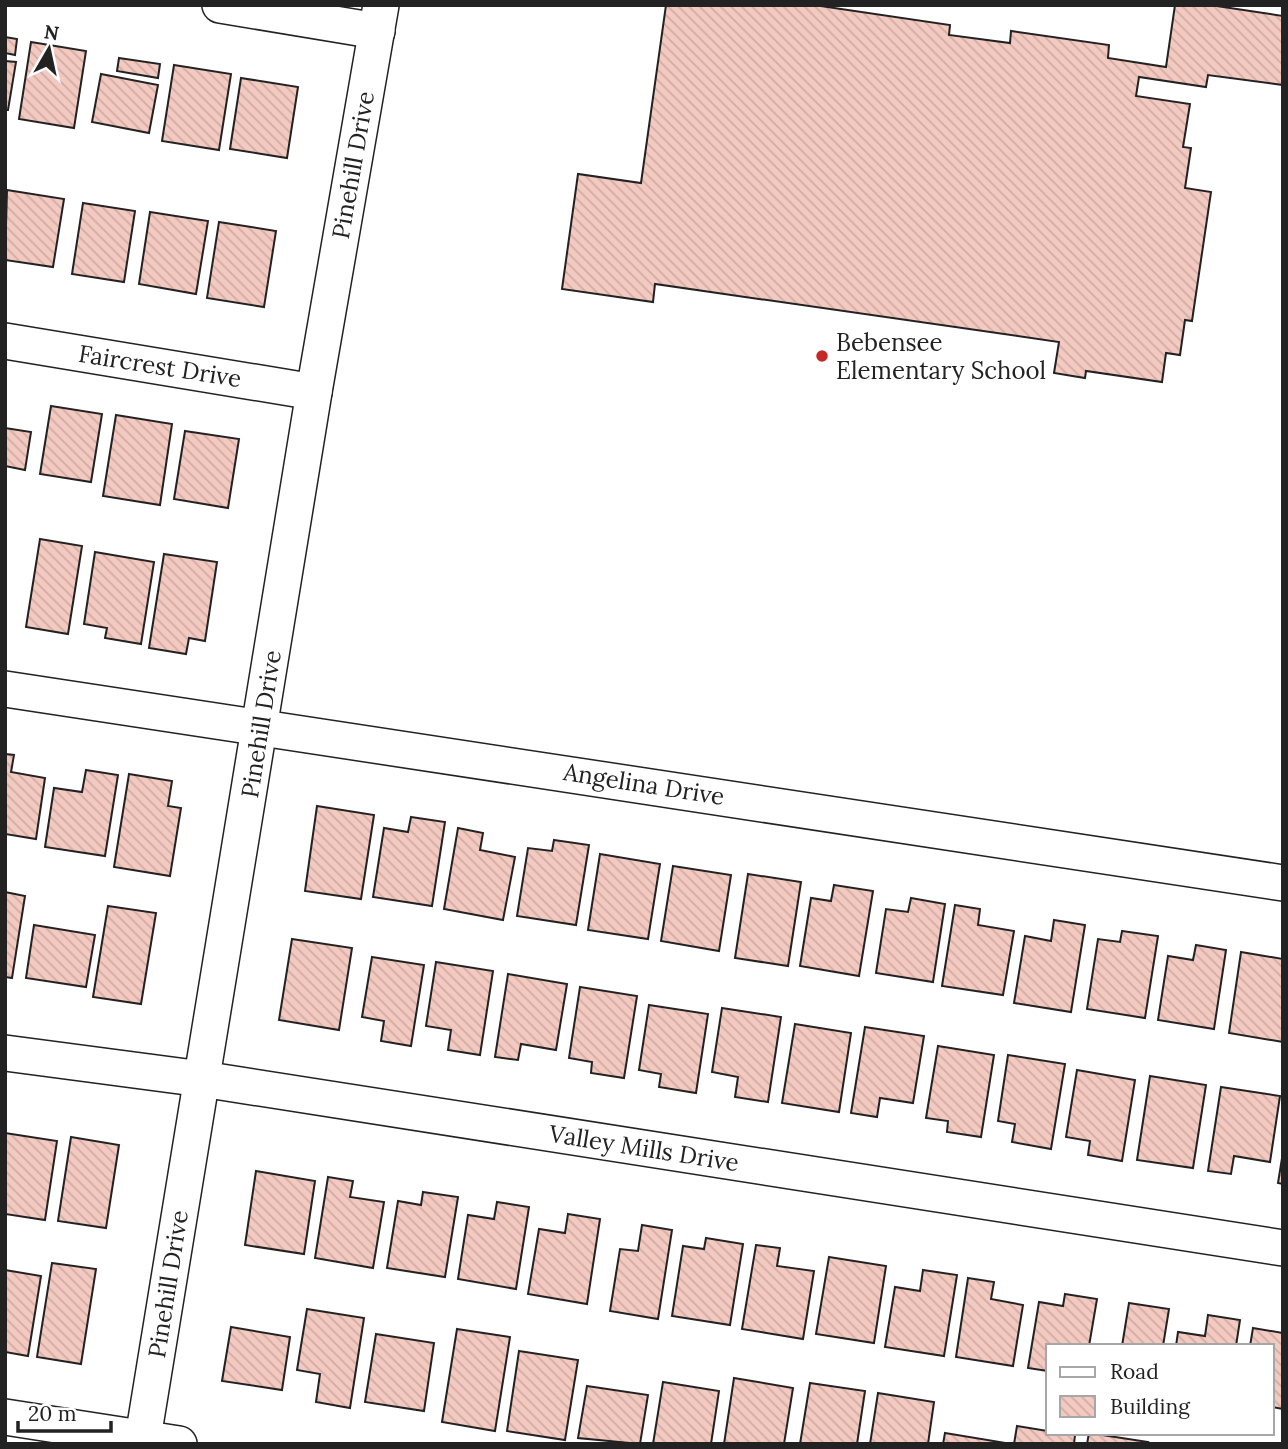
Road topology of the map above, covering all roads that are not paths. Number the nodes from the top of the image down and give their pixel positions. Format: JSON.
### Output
{"nodes":[{"id":1,"x":220,"y":5,"type":"edge"},
{"id":2,"x":379,"y":18,"type":"edge"},
{"id":3,"x":5,"y":341,"type":"edge"},
{"id":4,"x":314,"y":392,"type":"junction"},
{"id":5,"x":5,"y":689,"type":"edge"},
{"id":6,"x":261,"y":726,"type":"junction"},
{"id":7,"x":1283,"y":883,"type":"edge"},
{"id":8,"x":5,"y":1053,"type":"edge"},
{"id":9,"x":202,"y":1079,"type":"junction"},
{"id":10,"x":1283,"y":1248,"type":"edge"},
{"id":11,"x":5,"y":1417,"type":"edge"},
{"id":12,"x":143,"y":1441,"type":"edge"},
{"id":13,"x":179,"y":1444,"type":"edge"}],
"edges":[{"from":1,"to":2,"type":"street"},
{"from":2,"to":4,"type":"street","name":"Pinehill Drive"},
{"from":3,"to":4,"type":"street","name":"Faircrest Drive"},
{"from":4,"to":6,"type":"street","name":"Pinehill Drive"},
{"from":5,"to":6,"type":"street","name":"Angelina Drive"},
{"from":6,"to":7,"type":"street","name":"Angelina Drive"},
{"from":6,"to":9,"type":"street","name":"Pinehill Drive"},
{"from":8,"to":9,"type":"street","name":"Valley Mills Drive"},
{"from":9,"to":10,"type":"street","name":"Valley Mills Drive"},
{"from":9,"to":12,"type":"street","name":"Pinehill Drive"},
{"from":11,"to":12,"type":"street"},
{"from":12,"to":13,"type":"street"}]}
